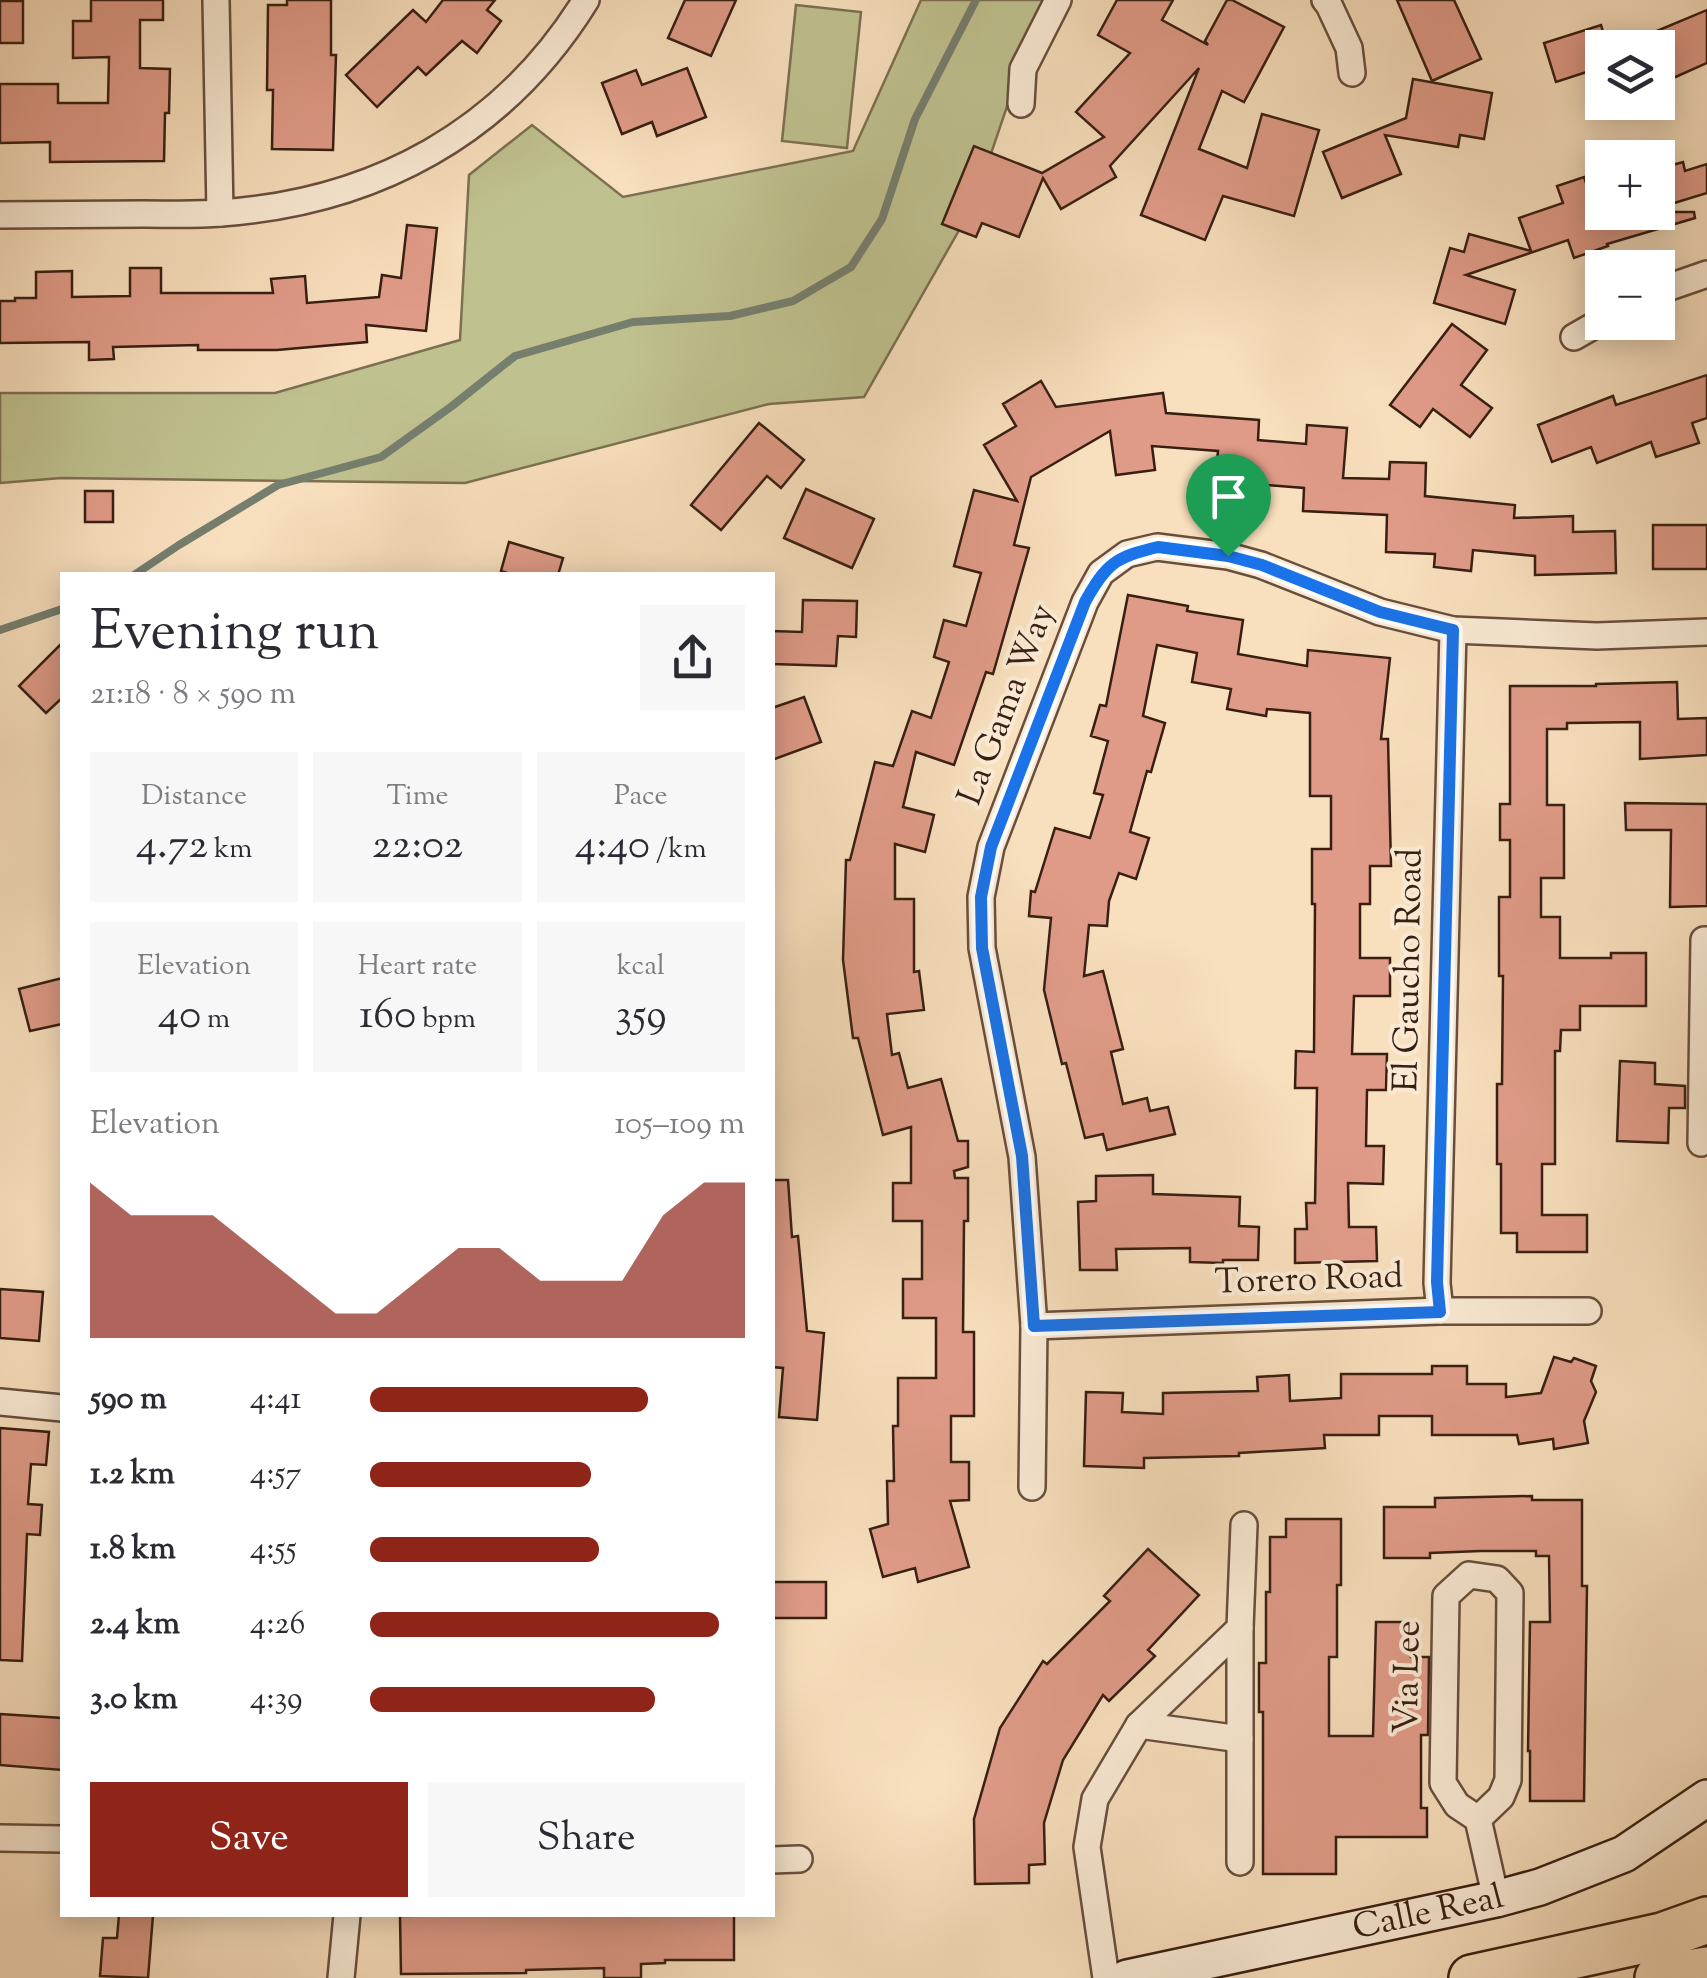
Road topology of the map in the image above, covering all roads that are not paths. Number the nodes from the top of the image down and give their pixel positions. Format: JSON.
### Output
{"nodes":[{"id":1,"x":216,"y":0,"type":"edge"},
{"id":2,"x":586,"y":0,"type":"edge"},
{"id":3,"x":1058,"y":0,"type":"edge"},
{"id":4,"x":1325,"y":0,"type":"edge"},
{"id":5,"x":1352,"y":73,"type":"dead end"},
{"id":6,"x":1021,"y":104,"type":"dead end"},
{"id":7,"x":220,"y":214,"type":"junction"},
{"id":8,"x":0,"y":215,"type":"edge"},
{"id":9,"x":1707,"y":274,"type":"edge"},
{"id":10,"x":1675,"y":284,"type":"edge"},
{"id":11,"x":1585,"y":330,"type":"edge"},
{"id":12,"x":1574,"y":336,"type":"dead end"},
{"id":13,"x":1453,"y":630,"type":"junction"},
{"id":14,"x":1707,"y":632,"type":"edge"},
{"id":15,"x":1707,"y":940,"type":"edge"},
{"id":16,"x":1701,"y":1143,"type":"dead end"},
{"id":17,"x":1588,"y":1311,"type":"dead end"},
{"id":18,"x":1440,"y":1312,"type":"junction"},
{"id":19,"x":1034,"y":1326,"type":"junction"},
{"id":20,"x":0,"y":1402,"type":"edge"},
{"id":21,"x":60,"y":1408,"type":"edge"},
{"id":22,"x":1032,"y":1487,"type":"dead end"},
{"id":23,"x":1244,"y":1524,"type":"dead end"},
{"id":24,"x":1240,"y":1628,"type":"junction"},
{"id":25,"x":1139,"y":1725,"type":"junction"},
{"id":26,"x":1240,"y":1740,"type":"junction"},
{"id":27,"x":1707,"y":1798,"type":"edge"},
{"id":28,"x":1478,"y":1820,"type":"junction"},
{"id":29,"x":0,"y":1838,"type":"edge"},
{"id":30,"x":60,"y":1838,"type":"edge"},
{"id":31,"x":799,"y":1859,"type":"dead end"},
{"id":32,"x":775,"y":1860,"type":"edge"},
{"id":33,"x":1240,"y":1862,"type":"dead end"},
{"id":34,"x":1496,"y":1899,"type":"junction"},
{"id":35,"x":347,"y":1917,"type":"edge"},
{"id":36,"x":1707,"y":1920,"type":"edge"},
{"id":37,"x":1707,"y":1970,"type":"edge"},
{"id":38,"x":341,"y":1978,"type":"edge"},
{"id":39,"x":1106,"y":1978,"type":"edge"},
{"id":40,"x":1127,"y":1978,"type":"edge"},
{"id":41,"x":1472,"y":1978,"type":"edge"},
{"id":42,"x":1658,"y":1978,"type":"edge"}],
"edges":[{"from":1,"to":7,"type":"street"},
{"from":2,"to":7,"type":"street"},
{"from":3,"to":6,"type":"street"},
{"from":4,"to":5,"type":"street"},
{"from":7,"to":8,"type":"street"},
{"from":9,"to":10,"type":"street"},
{"from":11,"to":12,"type":"street"},
{"from":13,"to":14,"type":"street","name":"La Gama Way"},
{"from":13,"to":18,"type":"street","name":"El Gaucho Road"},
{"from":13,"to":19,"type":"street","name":"La Gama Way"},
{"from":15,"to":16,"type":"street"},
{"from":17,"to":18,"type":"street","name":"Torero Road"},
{"from":18,"to":19,"type":"street","name":"Torero Road"},
{"from":19,"to":22,"type":"street","name":"La Gama Way"},
{"from":20,"to":21,"type":"street"},
{"from":23,"to":24,"type":"street"},
{"from":24,"to":25,"type":"street"},
{"from":24,"to":26,"type":"street"},
{"from":25,"to":26,"type":"street"},
{"from":25,"to":39,"type":"street"},
{"from":26,"to":33,"type":"street"},
{"from":27,"to":34,"type":"street","name":"Calle Real"},
{"from":28,"to":28,"type":"street","name":"Via Lee"},
{"from":28,"to":34,"type":"street"},
{"from":29,"to":30,"type":"street"},
{"from":31,"to":32,"type":"street"},
{"from":34,"to":40,"type":"street","name":"Calle Real"},
{"from":35,"to":38,"type":"street"},
{"from":36,"to":41,"type":"highway"},
{"from":37,"to":42,"type":"highway"}]}
